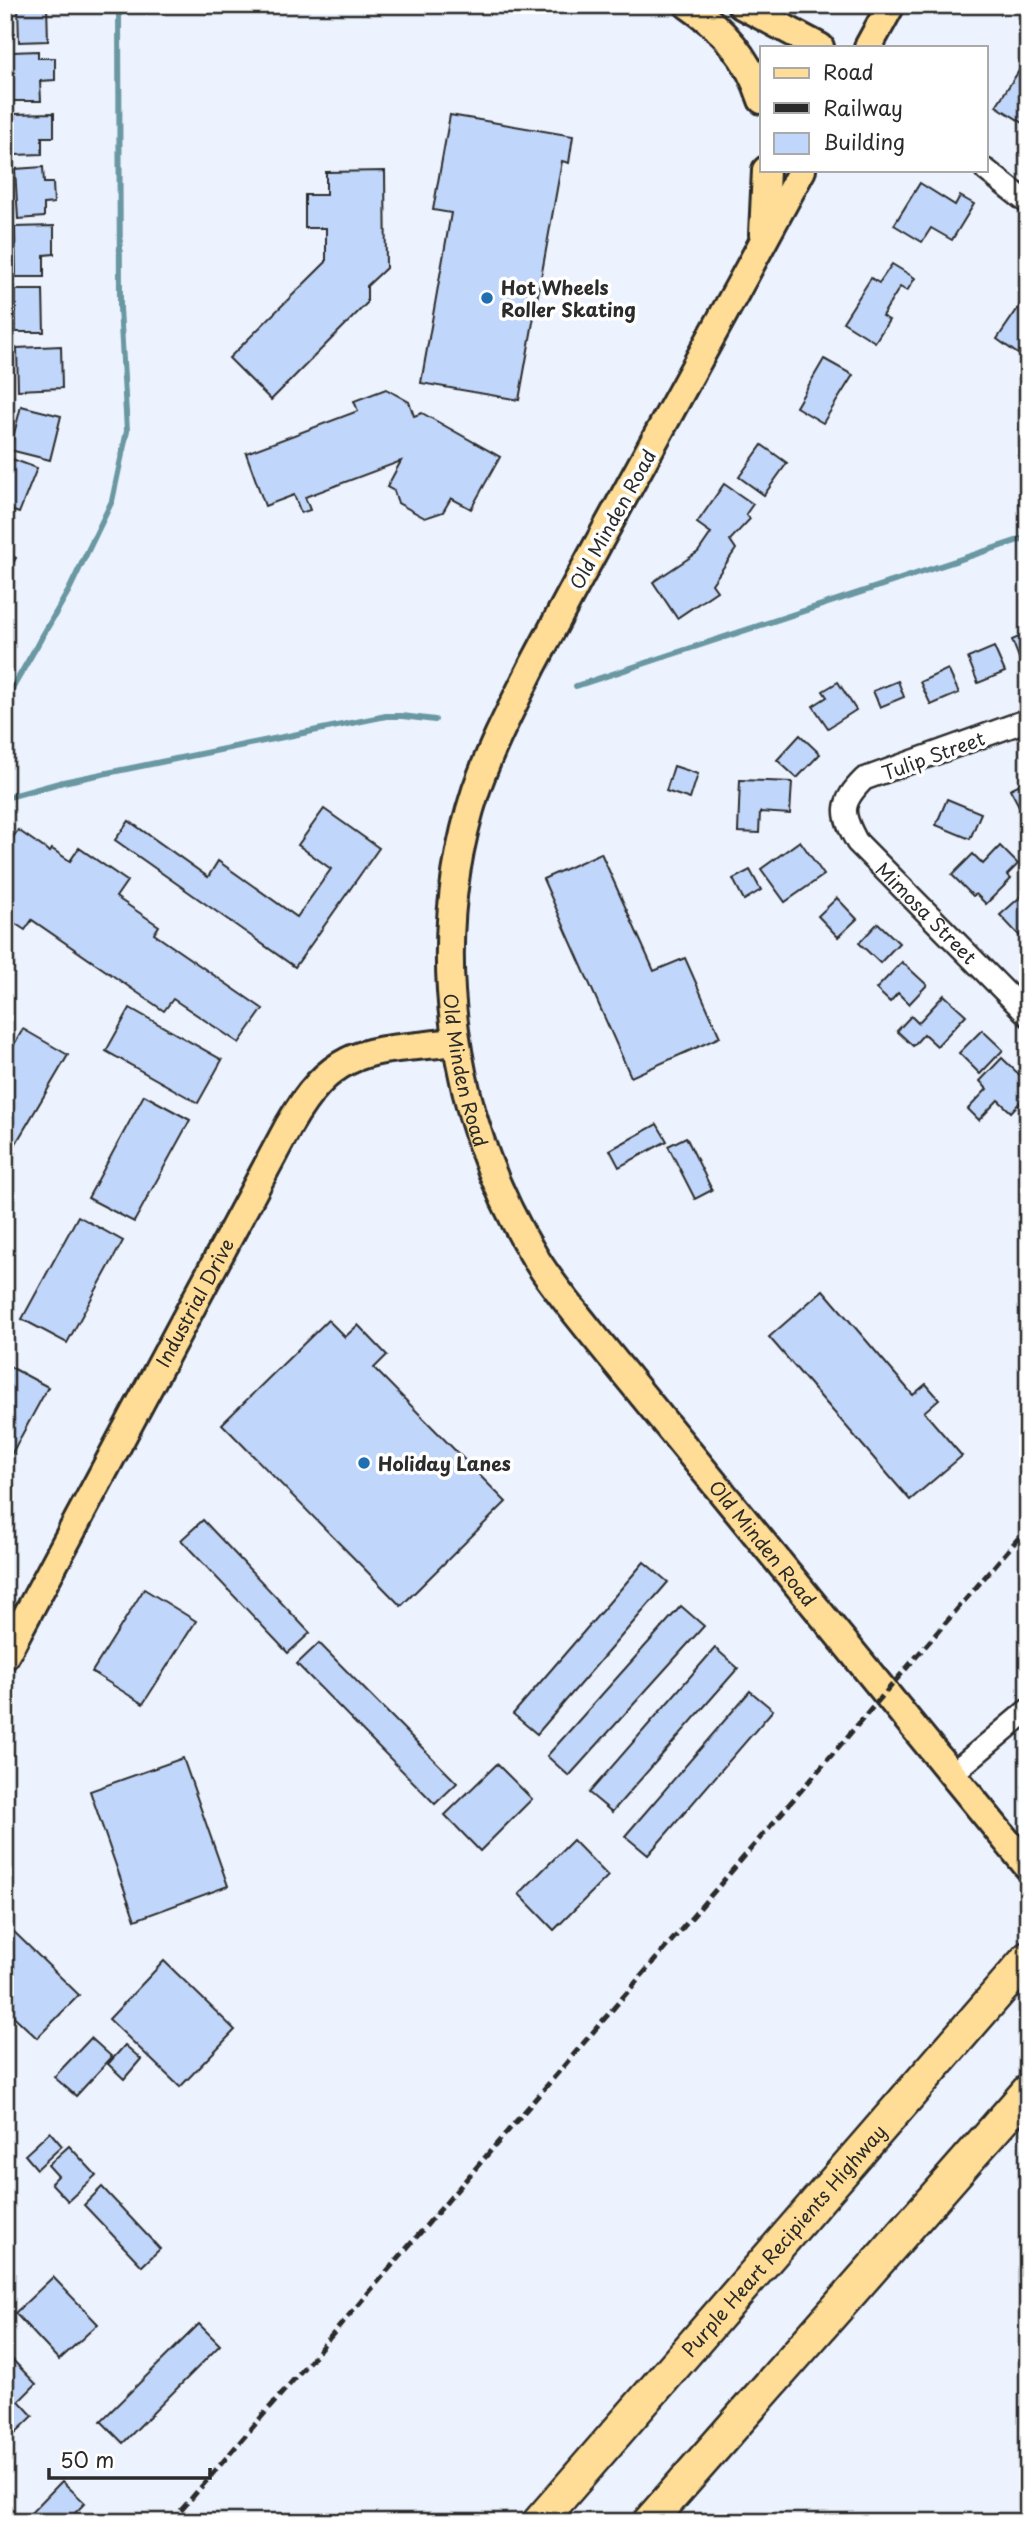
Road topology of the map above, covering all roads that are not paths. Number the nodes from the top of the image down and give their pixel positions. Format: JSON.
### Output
{"nodes":[{"id":1,"x":688,"y":5,"type":"edge"},
{"id":2,"x":741,"y":5,"type":"edge"},
{"id":3,"x":891,"y":5,"type":"edge"},
{"id":4,"x":818,"y":46,"type":"edge"},
{"id":5,"x":869,"y":46,"type":"edge"},
{"id":6,"x":760,"y":95,"type":"edge"},
{"id":7,"x":766,"y":172,"type":"edge"},
{"id":8,"x":801,"y":172,"type":"edge"},
{"id":9,"x":988,"y":172,"type":"edge"},
{"id":10,"x":1028,"y":204,"type":"edge"},
{"id":11,"x":762,"y":242,"type":"junction"},
{"id":12,"x":1028,"y":720,"type":"edge"},
{"id":13,"x":846,"y":800,"type":"joint"},
{"id":14,"x":1028,"y":1015,"type":"edge"},
{"id":15,"x":456,"y":1042,"type":"junction"},
{"id":16,"x":5,"y":1656,"type":"edge"},
{"id":17,"x":1028,"y":1710,"type":"edge"},
{"id":18,"x":953,"y":1773,"type":"junction"},
{"id":19,"x":1028,"y":1867,"type":"edge"},
{"id":20,"x":1028,"y":1958,"type":"edge"},
{"id":21,"x":1028,"y":2091,"type":"edge"},
{"id":22,"x":539,"y":2522,"type":"edge"},
{"id":23,"x":649,"y":2522,"type":"edge"}],
"edges":[{"from":1,"to":6,"type":"main road"},
{"from":2,"to":4,"type":"main road"},
{"from":3,"to":5,"type":"main road"},
{"from":7,"to":11,"type":"main road"},
{"from":8,"to":11,"type":"main road","name":"Old Minden Road"},
{"from":9,"to":10,"type":"street"},
{"from":11,"to":15,"type":"main road","name":"Old Minden Road"},
{"from":12,"to":13,"type":"street","name":"Tulip Street"},
{"from":13,"to":14,"type":"street","name":"Mimosa Street"},
{"from":15,"to":16,"type":"main road","name":"Industrial Drive"},
{"from":15,"to":18,"type":"main road","name":"Old Minden Road"},
{"from":17,"to":18,"type":"street"},
{"from":18,"to":19,"type":"main road","name":"Old Minden Road"},
{"from":20,"to":22,"type":"highway","name":"Purple Heart Recipients Highway"},
{"from":21,"to":23,"type":"highway"}]}
